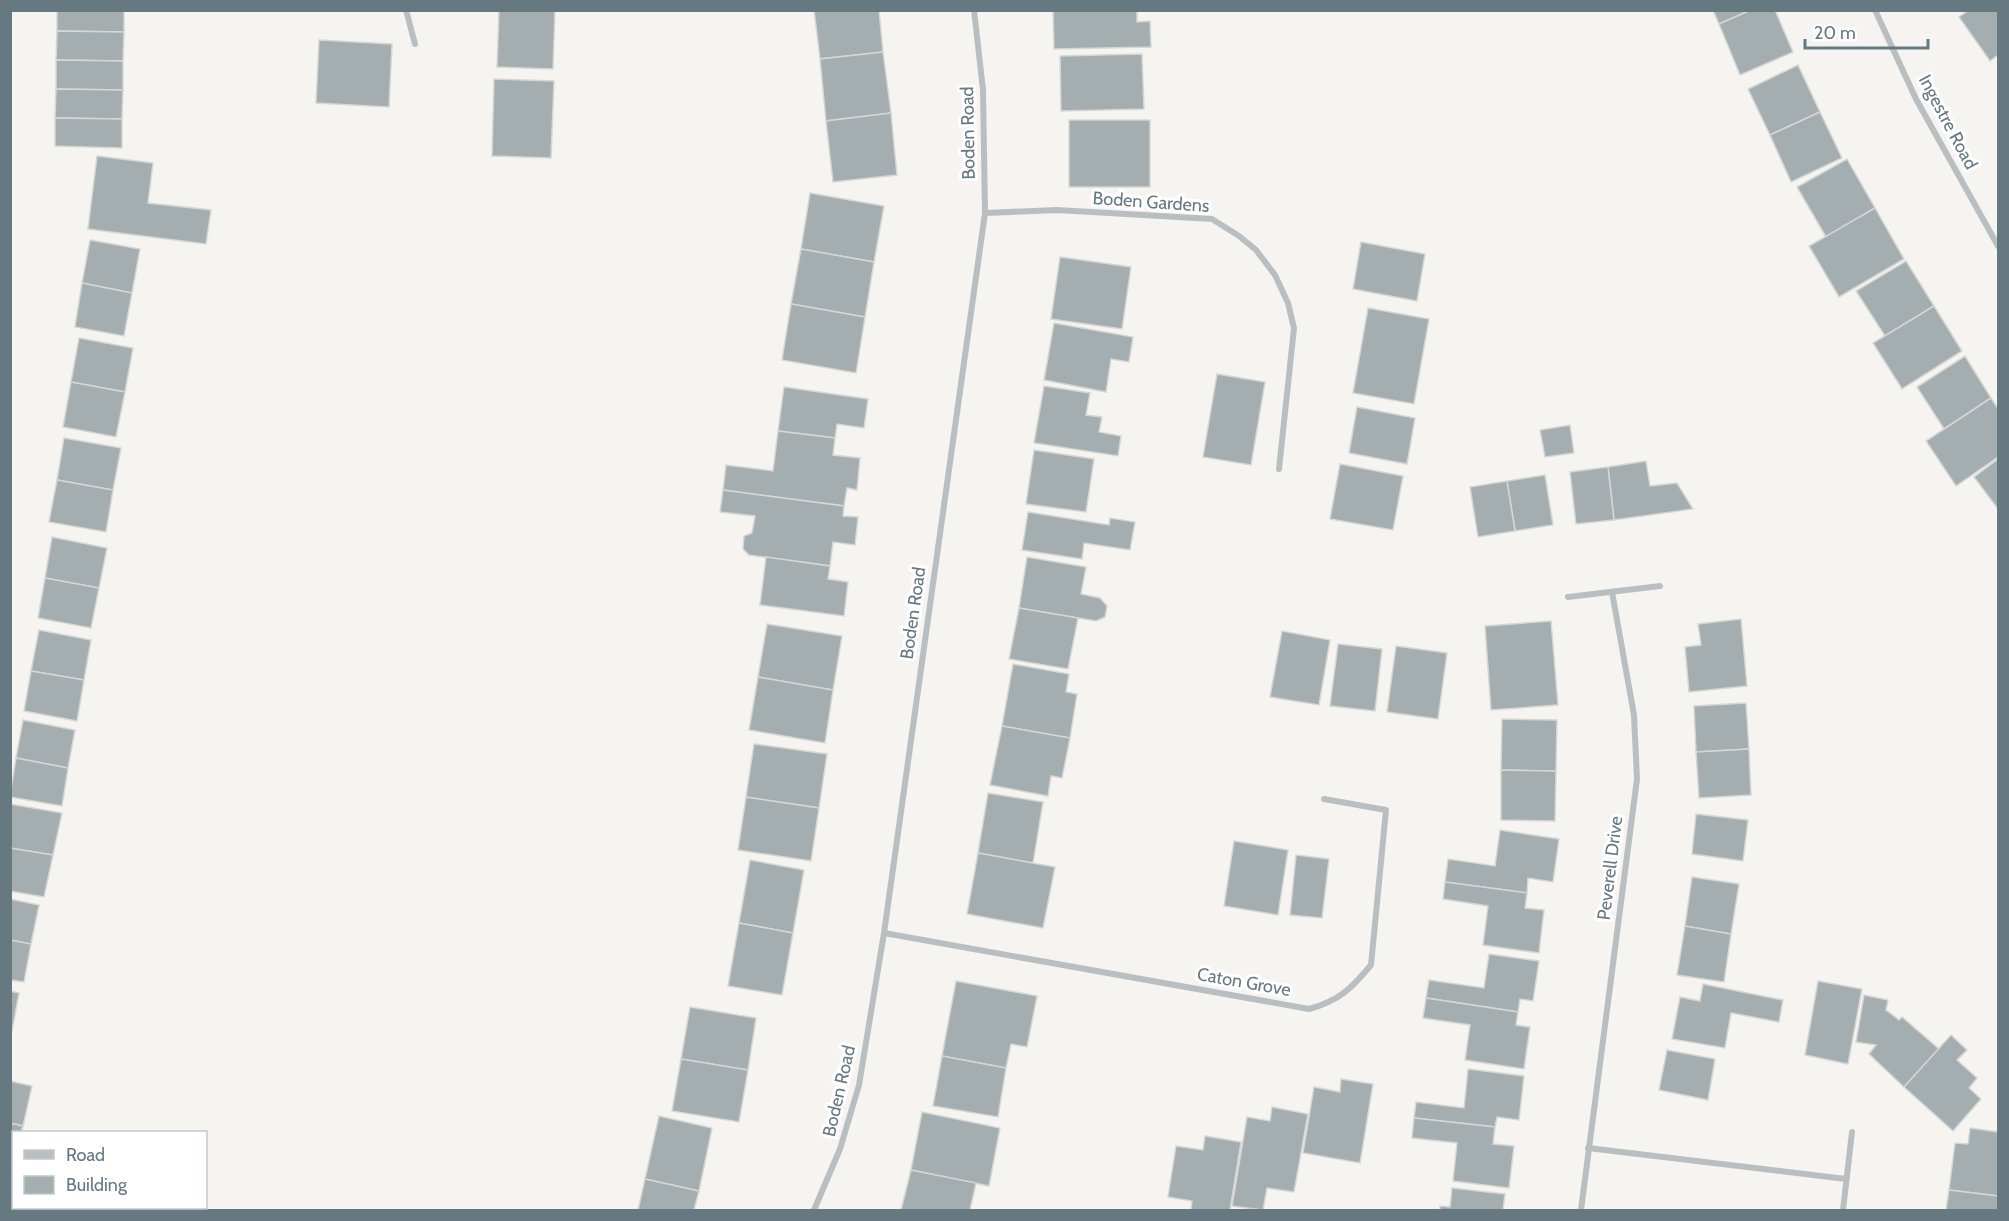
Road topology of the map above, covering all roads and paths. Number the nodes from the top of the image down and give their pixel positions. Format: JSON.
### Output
{"nodes":[{"id":1,"x":406,"y":10,"type":"edge"},
{"id":2,"x":974,"y":10,"type":"edge"},
{"id":3,"x":1875,"y":10,"type":"edge"},
{"id":4,"x":415,"y":44,"type":"dead end"},
{"id":5,"x":985,"y":213,"type":"junction"},
{"id":6,"x":1998,"y":246,"type":"edge"},
{"id":7,"x":1279,"y":469,"type":"dead end"},
{"id":8,"x":1660,"y":586,"type":"dead end"},
{"id":9,"x":1612,"y":592,"type":"junction"},
{"id":10,"x":1568,"y":597,"type":"dead end"},
{"id":11,"x":1324,"y":799,"type":"dead end"},
{"id":12,"x":884,"y":933,"type":"junction"},
{"id":13,"x":1852,"y":1132,"type":"dead end"},
{"id":14,"x":1588,"y":1148,"type":"junction"},
{"id":15,"x":1846,"y":1179,"type":"junction"},
{"id":16,"x":814,"y":1210,"type":"edge"},
{"id":17,"x":1581,"y":1210,"type":"edge"},
{"id":18,"x":1843,"y":1210,"type":"edge"}],
"edges":[{"from":1,"to":4,"type":"street"},
{"from":2,"to":5,"type":"street","name":"Boden Road"},
{"from":3,"to":6,"type":"street","name":"Ingestre Road"},
{"from":5,"to":7,"type":"street","name":"Boden Gardens"},
{"from":5,"to":12,"type":"street","name":"Boden Road"},
{"from":8,"to":9,"type":"street"},
{"from":9,"to":10,"type":"street"},
{"from":9,"to":14,"type":"street","name":"Peverell Drive"},
{"from":11,"to":12,"type":"street","name":"Caton Grove"},
{"from":12,"to":16,"type":"street","name":"Boden Road"},
{"from":13,"to":15,"type":"street"},
{"from":14,"to":15,"type":"street"},
{"from":14,"to":17,"type":"street","name":"Peverell Drive"},
{"from":15,"to":18,"type":"street"}]}
